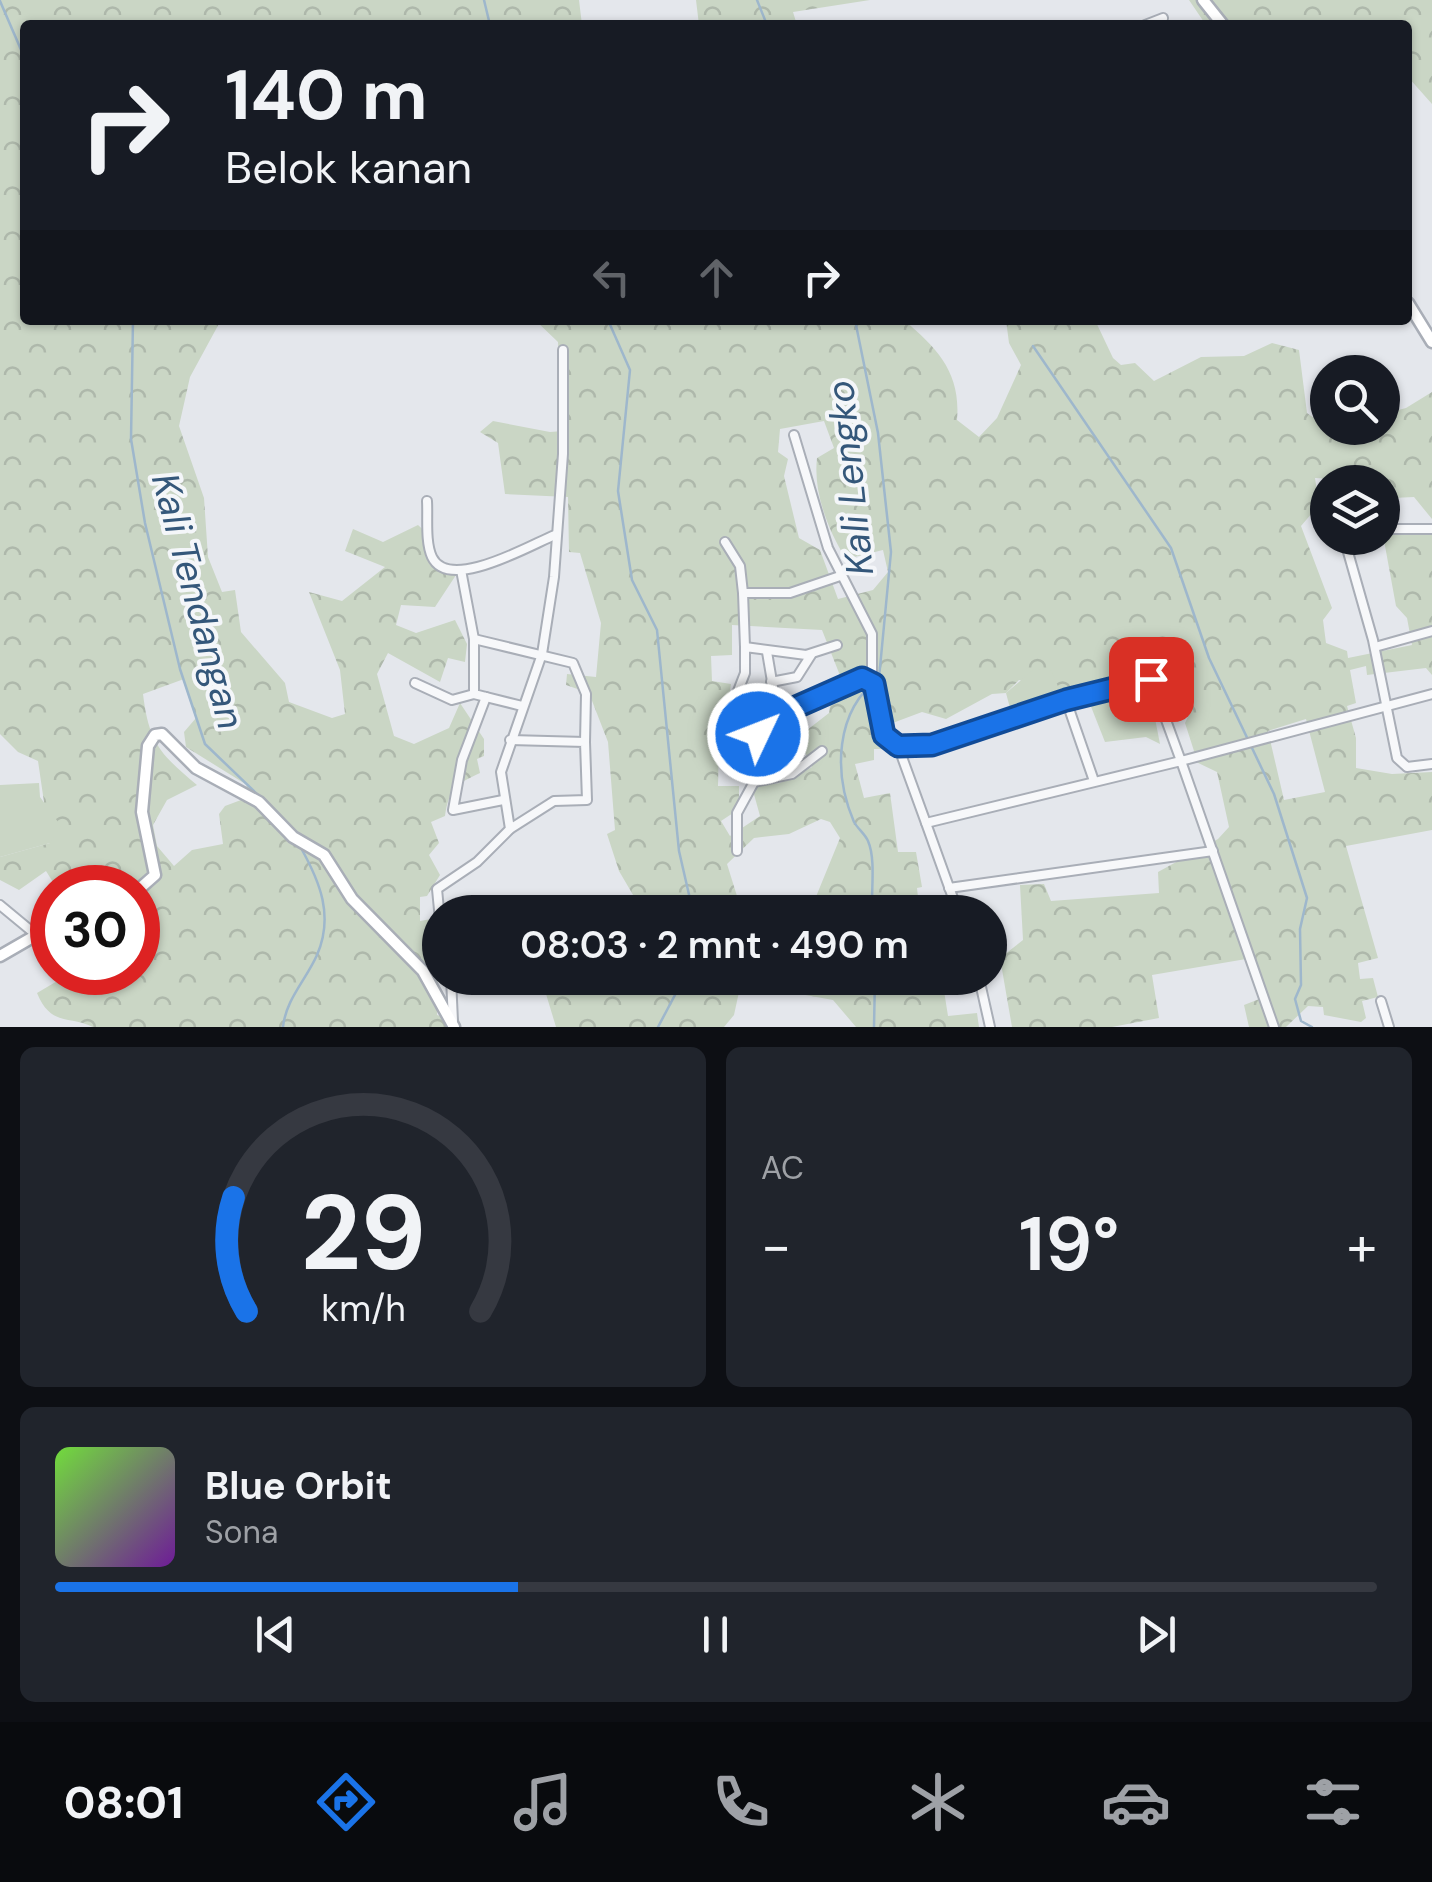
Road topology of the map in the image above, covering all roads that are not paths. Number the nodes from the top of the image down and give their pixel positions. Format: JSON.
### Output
{"nodes":[{"id":1,"x":1204,"y":0,"type":"edge"},
{"id":2,"x":1163,"y":18,"type":"dead end"},
{"id":3,"x":1158,"y":20,"type":"edge"},
{"id":4,"x":1219,"y":20,"type":"edge"},
{"id":5,"x":1412,"y":310,"type":"edge"},
{"id":6,"x":1432,"y":342,"type":"edge"},
{"id":7,"x":563,"y":350,"type":"dead end"},
{"id":8,"x":794,"y":435,"type":"dead end"},
{"id":9,"x":427,"y":501,"type":"dead end"},
{"id":10,"x":1400,"y":529,"type":"edge"},
{"id":11,"x":1432,"y":529,"type":"edge"},
{"id":12,"x":556,"y":534,"type":"junction"},
{"id":13,"x":725,"y":542,"type":"dead end"},
{"id":14,"x":1349,"y":555,"type":"edge"},
{"id":15,"x":462,"y":570,"type":"junction"},
{"id":16,"x":840,"y":576,"type":"junction"},
{"id":17,"x":743,"y":593,"type":"junction"},
{"id":18,"x":1432,"y":631,"type":"edge"},
{"id":19,"x":474,"y":639,"type":"junction"},
{"id":20,"x":837,"y":645,"type":"dead end"},
{"id":21,"x":744,"y":647,"type":"junction"},
{"id":22,"x":1375,"y":648,"type":"junction"},
{"id":23,"x":768,"y":652,"type":"junction"},
{"id":24,"x":542,"y":654,"type":"junction"},
{"id":25,"x":811,"y":654,"type":"junction"},
{"id":26,"x":771,"y":682,"type":"junction"},
{"id":27,"x":415,"y":683,"type":"dead end"},
{"id":28,"x":872,"y":683,"type":"junction"},
{"id":29,"x":474,"y":694,"type":"junction"},
{"id":30,"x":1432,"y":694,"type":"edge"},
{"id":31,"x":486,"y":696,"type":"junction"},
{"id":32,"x":1066,"y":700,"type":"junction"},
{"id":33,"x":1387,"y":705,"type":"junction"},
{"id":34,"x":522,"y":706,"type":"junction"},
{"id":35,"x":778,"y":711,"type":"junction"},
{"id":36,"x":753,"y":716,"type":"junction"},
{"id":37,"x":510,"y":740,"type":"junction"},
{"id":38,"x":585,"y":742,"type":"junction"},
{"id":39,"x":898,"y":746,"type":"junction"},
{"id":40,"x":822,"y":751,"type":"dead end"},
{"id":41,"x":1181,"y":761,"type":"junction"},
{"id":42,"x":1432,"y":764,"type":"edge"},
{"id":43,"x":1094,"y":780,"type":"junction"},
{"id":44,"x":754,"y":782,"type":"junction"},
{"id":45,"x":503,"y":800,"type":"junction"},
{"id":46,"x":926,"y":823,"type":"junction"},
{"id":47,"x":510,"y":829,"type":"junction"},
{"id":48,"x":737,"y":851,"type":"dead end"},
{"id":49,"x":1213,"y":851,"type":"junction"},
{"id":50,"x":153,"y":865,"type":"edge"},
{"id":51,"x":950,"y":888,"type":"junction"},
{"id":52,"x":438,"y":895,"type":"edge"},
{"id":53,"x":952,"y":895,"type":"edge"},
{"id":54,"x":0,"y":905,"type":"edge"},
{"id":55,"x":30,"y":930,"type":"edge"},
{"id":56,"x":30,"y":937,"type":"edge"},
{"id":57,"x":0,"y":956,"type":"edge"},
{"id":58,"x":452,"y":995,"type":"edge"},
{"id":59,"x":983,"y":995,"type":"edge"},
{"id":60,"x":1381,"y":1001,"type":"dead end"},
{"id":61,"x":453,"y":1026,"type":"edge"},
{"id":62,"x":990,"y":1027,"type":"edge"},
{"id":63,"x":1274,"y":1027,"type":"edge"},
{"id":64,"x":1388,"y":1027,"type":"edge"}],
"edges":[{"from":1,"to":4,"type":"street"},
{"from":2,"to":3,"type":"street"},
{"from":5,"to":6,"type":"street"},
{"from":7,"to":12,"type":"street"},
{"from":8,"to":16,"type":"street"},
{"from":9,"to":15,"type":"street"},
{"from":10,"to":11,"type":"street"},
{"from":12,"to":15,"type":"street"},
{"from":12,"to":24,"type":"street"},
{"from":13,"to":17,"type":"street"},
{"from":14,"to":22,"type":"street"},
{"from":15,"to":19,"type":"street"},
{"from":16,"to":17,"type":"street"},
{"from":16,"to":28,"type":"street"},
{"from":17,"to":21,"type":"street"},
{"from":18,"to":22,"type":"street"},
{"from":19,"to":24,"type":"street"},
{"from":19,"to":29,"type":"street"},
{"from":20,"to":25,"type":"street"},
{"from":21,"to":23,"type":"street"},
{"from":21,"to":36,"type":"street"},
{"from":22,"to":33,"type":"street"},
{"from":23,"to":25,"type":"street"},
{"from":23,"to":26,"type":"street"},
{"from":24,"to":34,"type":"street"},
{"from":24,"to":38,"type":"street"},
{"from":25,"to":26,"type":"street"},
{"from":26,"to":35,"type":"street"},
{"from":27,"to":29,"type":"street"},
{"from":28,"to":35,"type":"street"},
{"from":28,"to":39,"type":"street"},
{"from":29,"to":31,"type":"street"},
{"from":30,"to":33,"type":"street"},
{"from":31,"to":34,"type":"street"},
{"from":31,"to":45,"type":"street"},
{"from":32,"to":39,"type":"street"},
{"from":32,"to":41,"type":"street"},
{"from":32,"to":43,"type":"street"},
{"from":33,"to":41,"type":"street"},
{"from":33,"to":42,"type":"street"},
{"from":34,"to":37,"type":"street"},
{"from":35,"to":36,"type":"street"},
{"from":36,"to":44,"type":"street"},
{"from":37,"to":38,"type":"street"},
{"from":37,"to":45,"type":"street"},
{"from":38,"to":47,"type":"street"},
{"from":39,"to":46,"type":"street"},
{"from":40,"to":44,"type":"street"},
{"from":41,"to":43,"type":"street"},
{"from":41,"to":49,"type":"street"},
{"from":43,"to":46,"type":"street"},
{"from":44,"to":48,"type":"street"},
{"from":45,"to":47,"type":"street"},
{"from":46,"to":51,"type":"street"},
{"from":47,"to":52,"type":"street"},
{"from":49,"to":51,"type":"street"},
{"from":49,"to":63,"type":"street"},
{"from":50,"to":61,"type":"street"},
{"from":51,"to":53,"type":"street"},
{"from":54,"to":55,"type":"street"},
{"from":56,"to":57,"type":"street"},
{"from":58,"to":61,"type":"street"},
{"from":59,"to":62,"type":"street"},
{"from":60,"to":64,"type":"street"}]}
